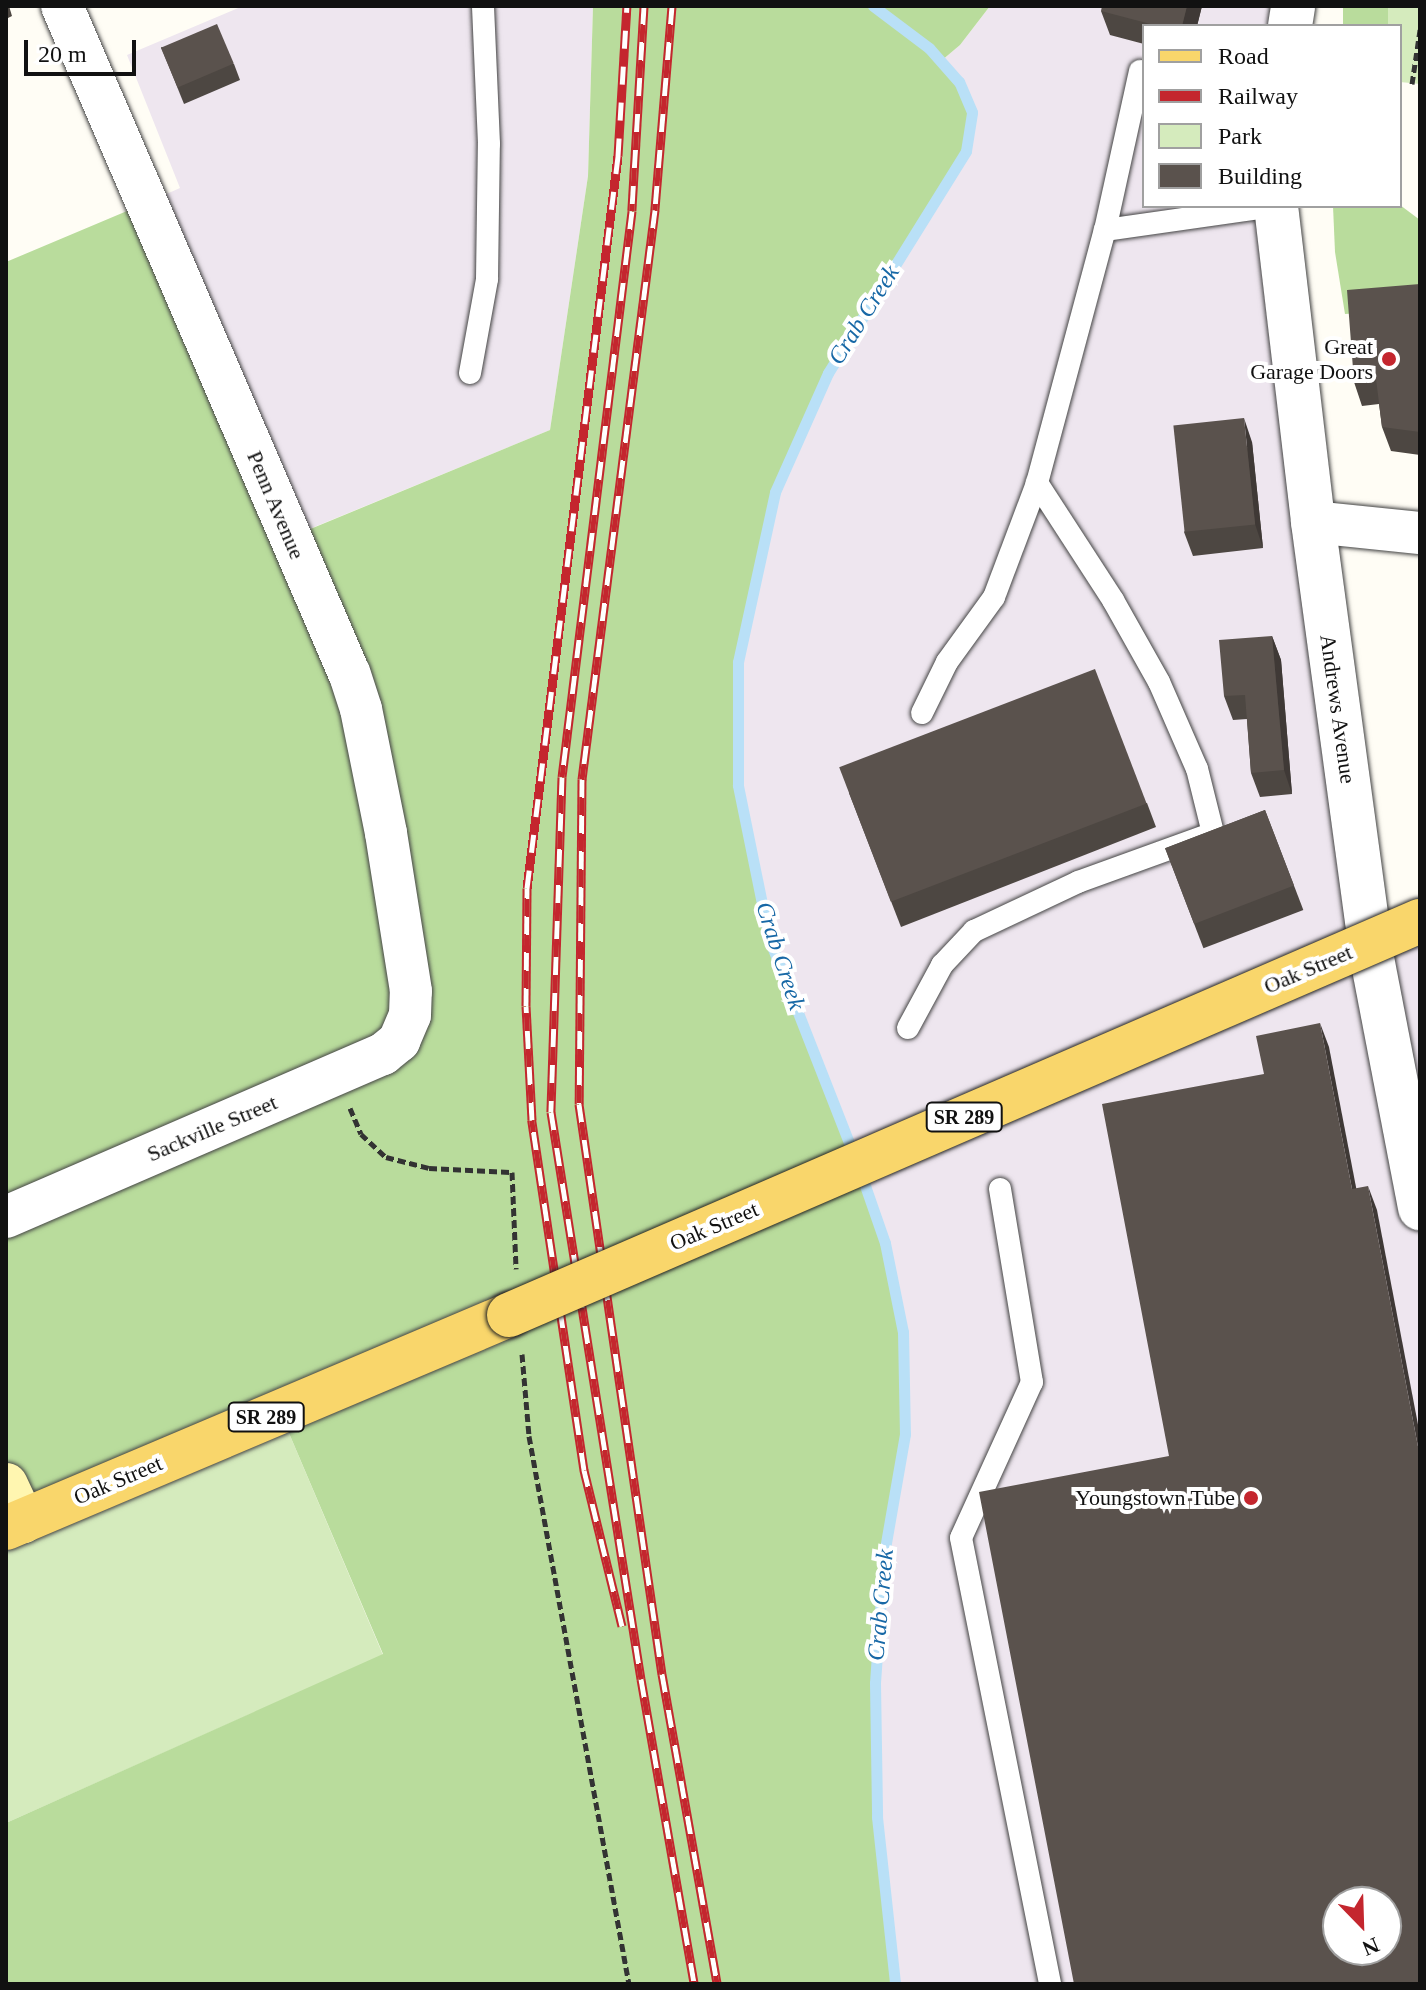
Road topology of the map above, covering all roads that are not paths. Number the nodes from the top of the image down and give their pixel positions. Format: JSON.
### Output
{"nodes":[{"id":1,"x":62,"y":6,"type":"edge"},
{"id":2,"x":483,"y":6,"type":"edge"},
{"id":3,"x":1140,"y":71,"type":"dead end"},
{"id":4,"x":1261,"y":208,"type":"edge"},
{"id":5,"x":1275,"y":208,"type":"edge"},
{"id":6,"x":1105,"y":230,"type":"junction"},
{"id":7,"x":470,"y":373,"type":"dead end"},
{"id":8,"x":1037,"y":483,"type":"junction"},
{"id":9,"x":1313,"y":522,"type":"junction"},
{"id":10,"x":1420,"y":533,"type":"edge"},
{"id":11,"x":922,"y":713,"type":"dead end"},
{"id":12,"x":1420,"y":921,"type":"edge"},
{"id":13,"x":1420,"y":939,"type":"edge"},
{"id":14,"x":1372,"y":958,"type":"junction"},
{"id":15,"x":407,"y":1026,"type":"joint"},
{"id":16,"x":908,"y":1028,"type":"dead end"},
{"id":17,"x":1000,"y":1189,"type":"dead end"},
{"id":18,"x":1420,"y":1208,"type":"edge"},
{"id":19,"x":6,"y":1217,"type":"edge"},
{"id":20,"x":12,"y":1511,"type":"edge"},
{"id":21,"x":1050,"y":1984,"type":"edge"}],
"edges":[{"from":1,"to":15,"type":"street","name":"Penn Avenue"},
{"from":2,"to":7,"type":"lane"},
{"from":3,"to":6,"type":"lane"},
{"from":4,"to":6,"type":"lane"},
{"from":5,"to":9,"type":"street","name":"Andrews Avenue"},
{"from":6,"to":8,"type":"lane"},
{"from":8,"to":11,"type":"lane"},
{"from":8,"to":16,"type":"lane"},
{"from":9,"to":10,"type":"street"},
{"from":9,"to":14,"type":"street","name":"Andrews Avenue"},
{"from":12,"to":20,"type":"main road","name":"Oak Street","number":"SR 289","bridge":true},
{"from":13,"to":14,"type":"street"},
{"from":14,"to":18,"type":"street","name":"Andrews Avenue"},
{"from":15,"to":19,"type":"street","name":"Sackville Street"},
{"from":17,"to":21,"type":"lane"}]}
